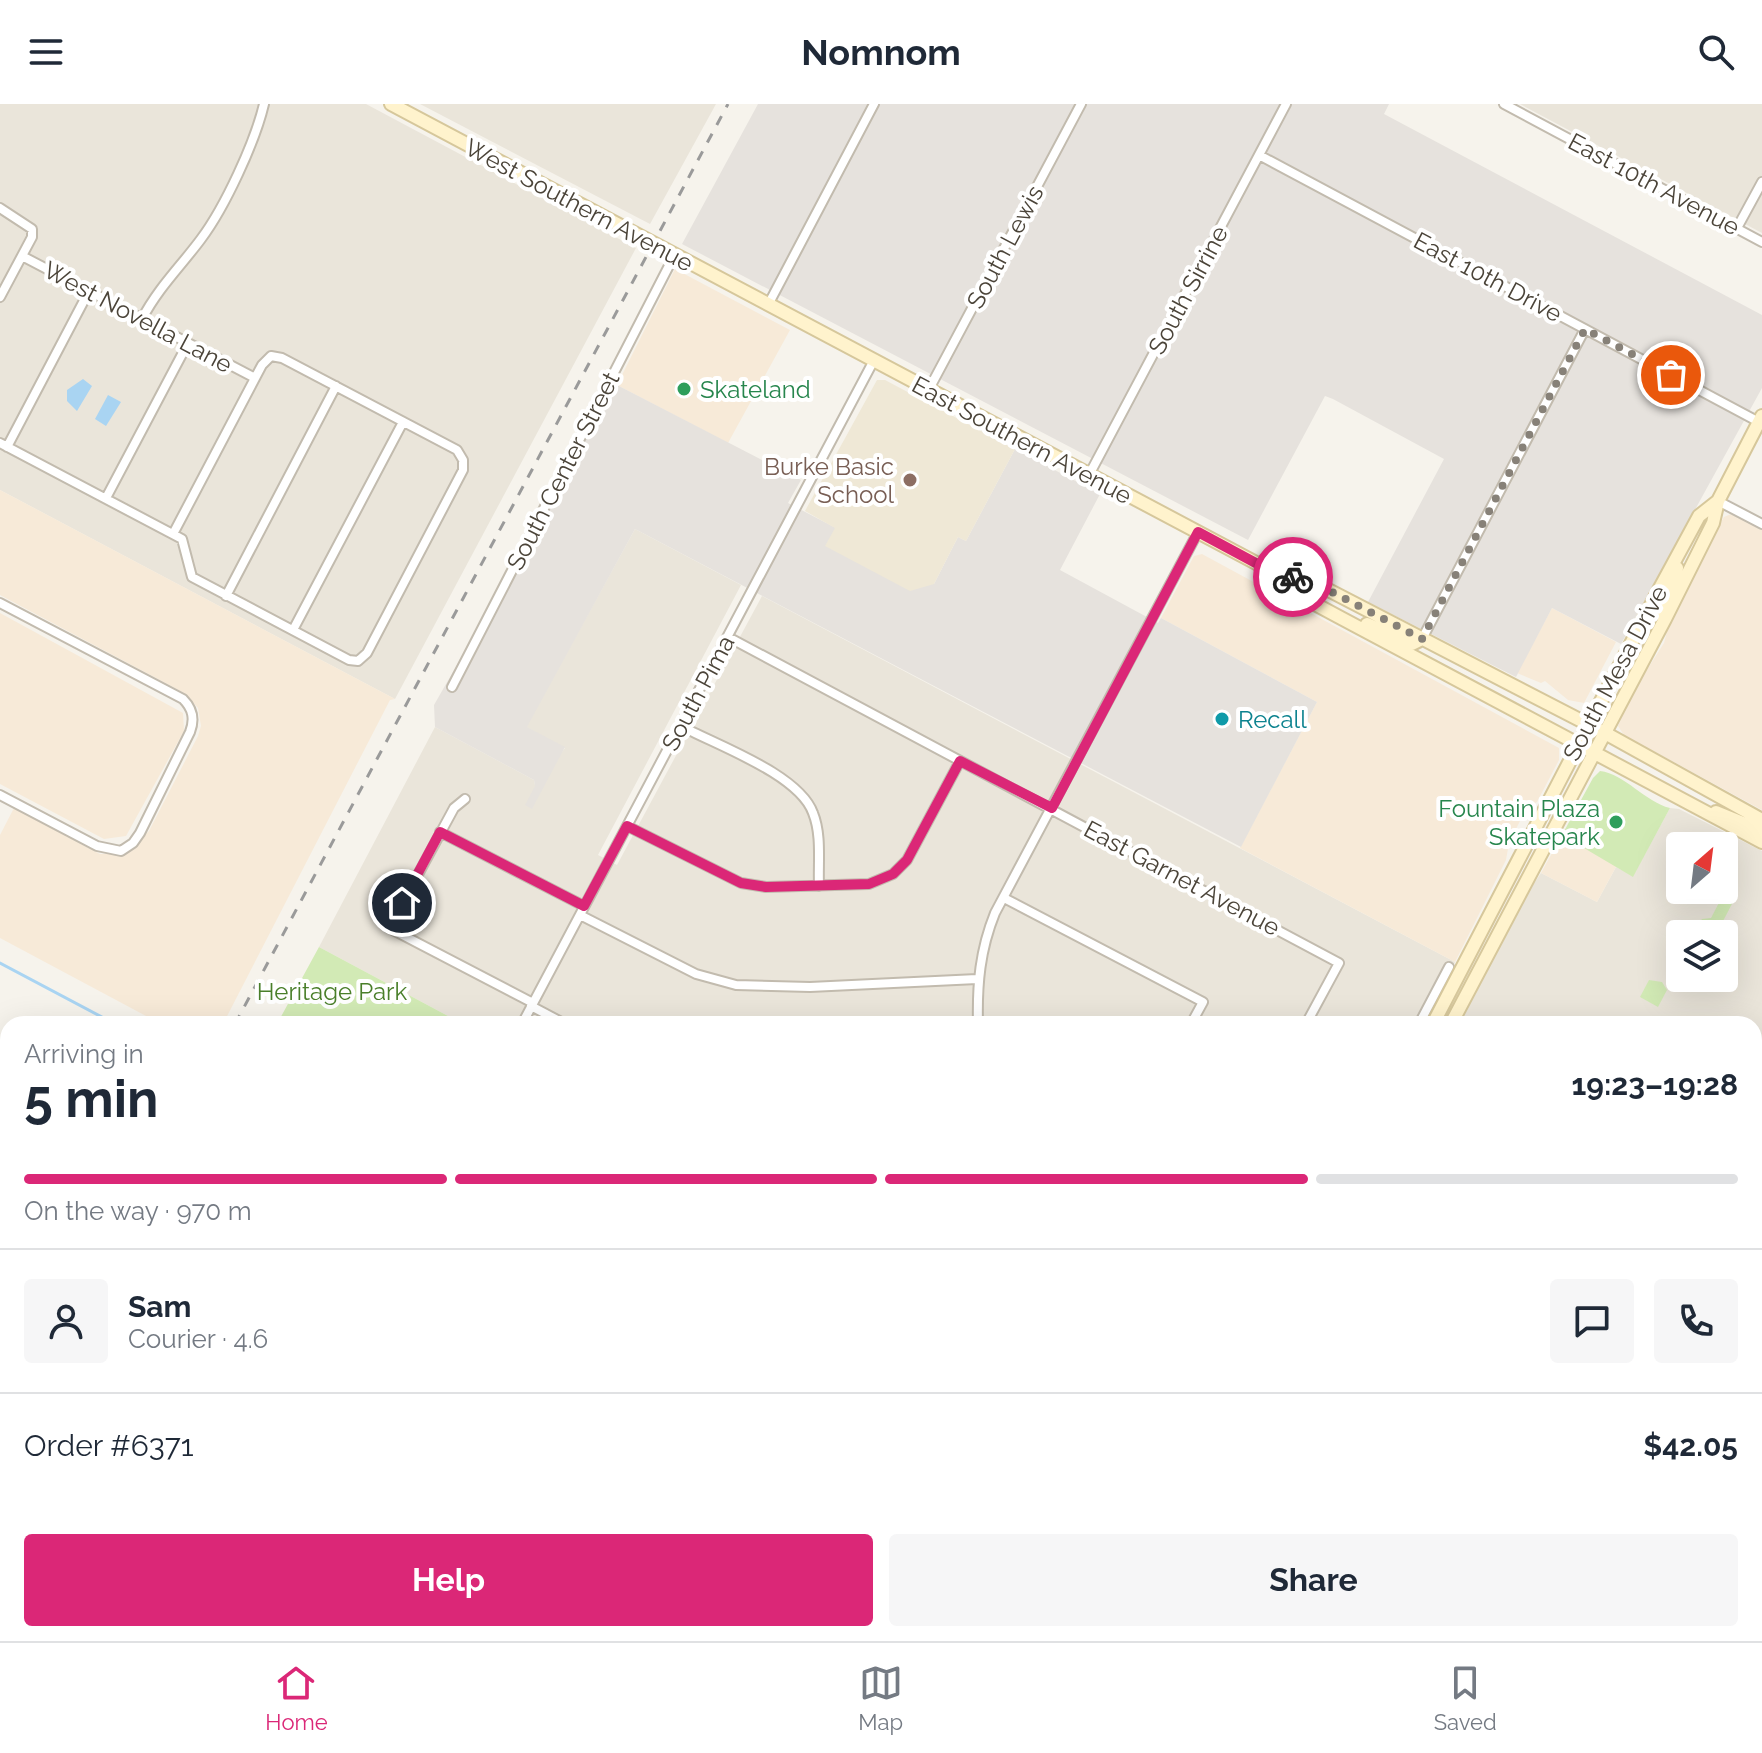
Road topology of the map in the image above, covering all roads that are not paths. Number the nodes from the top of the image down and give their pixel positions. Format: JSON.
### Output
{"nodes":[{"id":1,"x":264,"y":104,"type":"edge"},
{"id":2,"x":391,"y":104,"type":"edge"},
{"id":3,"x":874,"y":104,"type":"edge"},
{"id":4,"x":1081,"y":104,"type":"edge"},
{"id":5,"x":1286,"y":104,"type":"edge"},
{"id":6,"x":1504,"y":104,"type":"edge"},
{"id":7,"x":1259,"y":155,"type":"junction"},
{"id":8,"x":1762,"y":182,"type":"edge"},
{"id":9,"x":0,"y":208,"type":"edge"},
{"id":10,"x":1737,"y":228,"type":"junction"},
{"id":11,"x":1762,"y":242,"type":"edge"},
{"id":12,"x":22,"y":256,"type":"junction"},
{"id":13,"x":674,"y":256,"type":"junction"},
{"id":14,"x":89,"y":291,"type":"junction"},
{"id":15,"x":0,"y":297,"type":"edge"},
{"id":16,"x":768,"y":305,"type":"junction"},
{"id":17,"x":142,"y":319,"type":"junction"},
{"id":18,"x":1585,"y":329,"type":"junction"},
{"id":19,"x":188,"y":343,"type":"junction"},
{"id":20,"x":873,"y":362,"type":"junction"},
{"id":21,"x":255,"y":378,"type":"junction"},
{"id":22,"x":336,"y":386,"type":"junction"},
{"id":23,"x":928,"y":391,"type":"junction"},
{"id":24,"x":1760,"y":419,"type":"edge"},
{"id":25,"x":403,"y":422,"type":"junction"},
{"id":26,"x":4,"y":445,"type":"edge"},
{"id":27,"x":1089,"y":475,"type":"junction"},
{"id":28,"x":106,"y":498,"type":"junction"},
{"id":29,"x":1718,"y":501,"type":"junction"},
{"id":30,"x":1762,"y":524,"type":"edge"},
{"id":31,"x":1198,"y":532,"type":"junction"},
{"id":32,"x":173,"y":534,"type":"junction"},
{"id":33,"x":1677,"y":556,"type":"junction"},
{"id":34,"x":1278,"y":575,"type":"junction"},
{"id":35,"x":226,"y":596,"type":"junction"},
{"id":36,"x":0,"y":603,"type":"edge"},
{"id":37,"x":1341,"y":618,"type":"junction"},
{"id":38,"x":293,"y":630,"type":"junction"},
{"id":39,"x":1657,"y":636,"type":"junction"},
{"id":40,"x":728,"y":637,"type":"junction"},
{"id":41,"x":1422,"y":639,"type":"junction"},
{"id":42,"x":452,"y":687,"type":"dead end"},
{"id":43,"x":1587,"y":724,"type":"junction"},
{"id":44,"x":681,"y":726,"type":"junction"},
{"id":45,"x":1605,"y":733,"type":"junction"},
{"id":46,"x":1577,"y":745,"type":"junction"},
{"id":47,"x":1594,"y":755,"type":"junction"},
{"id":48,"x":960,"y":761,"type":"junction"},
{"id":49,"x":0,"y":795,"type":"edge"},
{"id":50,"x":465,"y":799,"type":"dead end"},
{"id":51,"x":1052,"y":808,"type":"junction"},
{"id":52,"x":1705,"y":812,"type":"junction"},
{"id":53,"x":1762,"y":820,"type":"edge"},
{"id":54,"x":627,"y":826,"type":"junction"},
{"id":55,"x":1762,"y":831,"type":"edge"},
{"id":56,"x":440,"y":832,"type":"junction"},
{"id":57,"x":1762,"y":842,"type":"edge"},
{"id":58,"x":819,"y":886,"type":"junction"},
{"id":59,"x":1004,"y":898,"type":"junction"},
{"id":60,"x":582,"y":910,"type":"junction"},
{"id":61,"x":1449,"y":967,"type":"dead end"},
{"id":62,"x":977,"y":979,"type":"junction"},
{"id":63,"x":532,"y":1005,"type":"junction"},
{"id":64,"x":526,"y":1016,"type":"edge"},
{"id":65,"x":551,"y":1016,"type":"edge"},
{"id":66,"x":978,"y":1016,"type":"edge"},
{"id":67,"x":1195,"y":1016,"type":"edge"},
{"id":68,"x":1310,"y":1016,"type":"edge"},
{"id":69,"x":1423,"y":1016,"type":"edge"},
{"id":70,"x":1441,"y":1016,"type":"edge"},
{"id":71,"x":1455,"y":1016,"type":"edge"}],
"edges":[{"from":1,"to":17,"type":"street"},
{"from":2,"to":13,"type":"main road","name":"West Southern Avenue"},
{"from":3,"to":16,"type":"street"},
{"from":4,"to":23,"type":"street","name":"South Lewis"},
{"from":5,"to":7,"type":"street","name":"South Sirrine"},
{"from":6,"to":10,"type":"street","name":"East 10th Avenue"},
{"from":7,"to":18,"type":"street","name":"East 10th Drive"},
{"from":7,"to":27,"type":"street","name":"South Sirrine"},
{"from":8,"to":10,"type":"street"},
{"from":9,"to":12,"type":"street"},
{"from":10,"to":11,"type":"street","name":"East 10th Avenue"},
{"from":12,"to":14,"type":"street","name":"West Novella Lane"},
{"from":12,"to":15,"type":"street"},
{"from":13,"to":16,"type":"main road","name":"West Southern Avenue"},
{"from":13,"to":42,"type":"street","name":"South Center Street"},
{"from":14,"to":17,"type":"street","name":"West Novella Lane"},
{"from":14,"to":26,"type":"street"},
{"from":16,"to":20,"type":"main road","name":"East Southern Avenue"},
{"from":17,"to":19,"type":"street","name":"West Novella Lane"},
{"from":18,"to":24,"type":"street","name":"East 10th Drive"},
{"from":18,"to":41,"type":"street"},
{"from":19,"to":21,"type":"street","name":"West Novella Lane"},
{"from":19,"to":28,"type":"street"},
{"from":20,"to":23,"type":"main road","name":"East Southern Avenue"},
{"from":20,"to":40,"type":"street","name":"South Pima"},
{"from":21,"to":22,"type":"street"},
{"from":21,"to":32,"type":"street"},
{"from":22,"to":25,"type":"street"},
{"from":22,"to":35,"type":"street"},
{"from":23,"to":27,"type":"main road","name":"East Southern Avenue"},
{"from":24,"to":29,"type":"main road","name":"South Mesa Drive"},
{"from":25,"to":38,"type":"street"},
{"from":25,"to":38,"type":"street"},
{"from":26,"to":28,"type":"street"},
{"from":27,"to":31,"type":"main road","name":"East Southern Avenue"},
{"from":28,"to":32,"type":"street"},
{"from":29,"to":30,"type":"street"},
{"from":29,"to":33,"type":"main road","name":"South Mesa Drive"},
{"from":29,"to":39,"type":"main road","name":"South Mesa Drive"},
{"from":31,"to":34,"type":"main road","name":"East Southern Avenue"},
{"from":31,"to":51,"type":"street"},
{"from":32,"to":35,"type":"street"},
{"from":33,"to":39,"type":"main road"},
{"from":33,"to":43,"type":"main road","name":"South Mesa Drive"},
{"from":34,"to":37,"type":"main road","name":"East Southern Avenue"},
{"from":34,"to":41,"type":"main road","name":"East Southern Avenue"},
{"from":35,"to":38,"type":"street"},
{"from":36,"to":49,"type":"street"},
{"from":37,"to":41,"type":"main road"},
{"from":37,"to":46,"type":"main road","name":"East Southern Avenue"},
{"from":39,"to":45,"type":"main road","name":"South Mesa Drive"},
{"from":40,"to":44,"type":"street","name":"South Pima"},
{"from":40,"to":48,"type":"street","name":"East Garnet Avenue"},
{"from":41,"to":43,"type":"main road","name":"East Southern Avenue"},
{"from":43,"to":45,"type":"main road","name":"East Southern Avenue"},
{"from":43,"to":46,"type":"main road","name":"South Mesa Drive"},
{"from":44,"to":54,"type":"street","name":"South Pima"},
{"from":44,"to":58,"type":"street"},
{"from":45,"to":47,"type":"main road","name":"South Mesa Drive"},
{"from":45,"to":53,"type":"main road","name":"East Southern Avenue"},
{"from":46,"to":47,"type":"main road","name":"East Southern Avenue"},
{"from":46,"to":70,"type":"main road","name":"South Mesa Drive"},
{"from":47,"to":52,"type":"main road","name":"East Southern Avenue"},
{"from":47,"to":71,"type":"main road","name":"South Mesa Drive"},
{"from":48,"to":51,"type":"street","name":"East Garnet Avenue"},
{"from":48,"to":58,"type":"street"},
{"from":50,"to":56,"type":"street"},
{"from":51,"to":59,"type":"street"},
{"from":51,"to":68,"type":"street","name":"East Garnet Avenue"},
{"from":52,"to":55,"type":"main road"},
{"from":52,"to":57,"type":"main road","name":"East Southern Avenue"},
{"from":54,"to":58,"type":"street"},
{"from":54,"to":60,"type":"street","name":"South Pima"},
{"from":56,"to":60,"type":"street"},
{"from":56,"to":63,"type":"street"},
{"from":59,"to":62,"type":"street"},
{"from":59,"to":67,"type":"street"},
{"from":60,"to":62,"type":"street"},
{"from":60,"to":63,"type":"street","name":"South Pima"},
{"from":61,"to":69,"type":"street"},
{"from":62,"to":66,"type":"street"},
{"from":63,"to":64,"type":"street","name":"South Pima"},
{"from":63,"to":65,"type":"street"}]}
